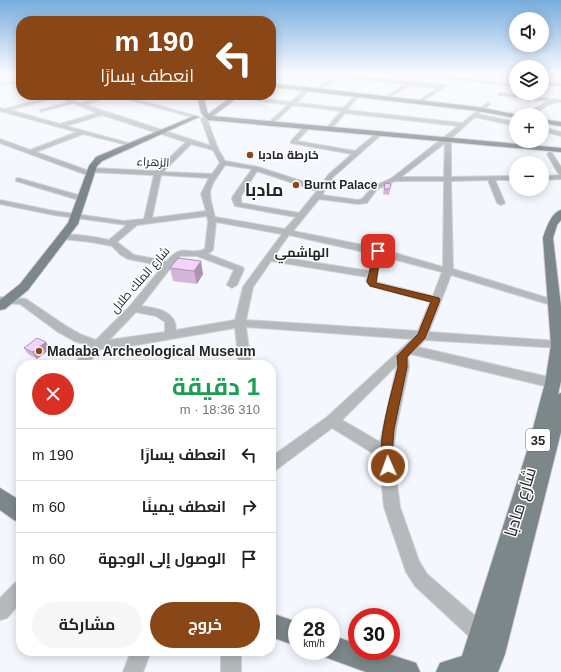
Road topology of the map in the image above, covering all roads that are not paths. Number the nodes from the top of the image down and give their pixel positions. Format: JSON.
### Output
{"nodes":[{"id":1,"x":22,"y":104,"type":"edge"},
{"id":2,"x":65,"y":104,"type":"edge"},
{"id":3,"x":98,"y":104,"type":"edge"},
{"id":4,"x":152,"y":104,"type":"edge"},
{"id":5,"x":201,"y":104,"type":"edge"},
{"id":6,"x":226,"y":104,"type":"edge"},
{"id":7,"x":290,"y":104,"type":"edge"},
{"id":8,"x":301,"y":104,"type":"edge"},
{"id":9,"x":349,"y":104,"type":"edge"},
{"id":10,"x":445,"y":104,"type":"edge"},
{"id":11,"x":488,"y":104,"type":"edge"},
{"id":12,"x":80,"y":105,"type":"edge"},
{"id":13,"x":86,"y":108,"type":"junction"},
{"id":14,"x":484,"y":108,"type":"junction"},
{"id":15,"x":1,"y":110,"type":"edge"},
{"id":16,"x":344,"y":110,"type":"junction"},
{"id":17,"x":42,"y":111,"type":"dead end"},
{"id":18,"x":102,"y":113,"type":"junction"},
{"id":19,"x":509,"y":114,"type":"edge"},
{"id":20,"x":474,"y":115,"type":"junction"},
{"id":21,"x":203,"y":117,"type":"junction"},
{"id":22,"x":509,"y":122,"type":"edge"},
{"id":23,"x":549,"y":122,"type":"edge"},
{"id":24,"x":270,"y":124,"type":"junction"},
{"id":25,"x":561,"y":124,"type":"edge"},
{"id":26,"x":463,"y":125,"type":"junction"},
{"id":27,"x":62,"y":126,"type":"junction"},
{"id":28,"x":307,"y":127,"type":"junction"},
{"id":29,"x":329,"y":129,"type":"junction"},
{"id":30,"x":549,"y":131,"type":"edge"},
{"id":31,"x":82,"y":132,"type":"junction"},
{"id":32,"x":161,"y":132,"type":"junction"},
{"id":33,"x":380,"y":133,"type":"junction"},
{"id":34,"x":561,"y":134,"type":"edge"},
{"id":35,"x":211,"y":137,"type":"junction"},
{"id":36,"x":446,"y":140,"type":"junction"},
{"id":37,"x":0,"y":141,"type":"edge"},
{"id":38,"x":191,"y":141,"type":"junction"},
{"id":39,"x":509,"y":143,"type":"edge"},
{"id":40,"x":130,"y":145,"type":"junction"},
{"id":41,"x":14,"y":146,"type":"junction"},
{"id":42,"x":549,"y":148,"type":"edge"},
{"id":43,"x":7,"y":149,"type":"dead end"},
{"id":44,"x":215,"y":149,"type":"junction"},
{"id":45,"x":561,"y":150,"type":"edge"},
{"id":46,"x":30,"y":152,"type":"junction"},
{"id":47,"x":355,"y":153,"type":"junction"},
{"id":48,"x":550,"y":154,"type":"dead end"},
{"id":49,"x":223,"y":163,"type":"junction"},
{"id":50,"x":256,"y":168,"type":"junction"},
{"id":51,"x":91,"y":170,"type":"junction"},
{"id":52,"x":158,"y":173,"type":"junction"},
{"id":53,"x":561,"y":173,"type":"edge"},
{"id":54,"x":214,"y":176,"type":"junction"},
{"id":55,"x":561,"y":177,"type":"edge"},
{"id":56,"x":509,"y":178,"type":"edge"},
{"id":57,"x":549,"y":178,"type":"edge"},
{"id":58,"x":394,"y":179,"type":"junction"},
{"id":59,"x":491,"y":179,"type":"junction"},
{"id":60,"x":18,"y":180,"type":"dead end"},
{"id":61,"x":447,"y":180,"type":"junction"},
{"id":62,"x":322,"y":190,"type":"junction"},
{"id":63,"x":317,"y":198,"type":"junction"},
{"id":64,"x":82,"y":199,"type":"junction"},
{"id":65,"x":501,"y":203,"type":"dead end"},
{"id":66,"x":2,"y":204,"type":"edge"},
{"id":67,"x":285,"y":212,"type":"junction"},
{"id":68,"x":561,"y":213,"type":"edge"},
{"id":69,"x":77,"y":216,"type":"junction"},
{"id":70,"x":211,"y":216,"type":"junction"},
{"id":71,"x":302,"y":216,"type":"junction"},
{"id":72,"x":148,"y":221,"type":"junction"},
{"id":73,"x":135,"y":223,"type":"junction"},
{"id":74,"x":275,"y":224,"type":"junction"},
{"id":75,"x":561,"y":224,"type":"edge"},
{"id":76,"x":288,"y":231,"type":"junction"},
{"id":77,"x":63,"y":236,"type":"junction"},
{"id":78,"x":111,"y":243,"type":"junction"},
{"id":79,"x":378,"y":251,"type":"junction"},
{"id":80,"x":200,"y":254,"type":"junction"},
{"id":81,"x":268,"y":258,"type":"junction"},
{"id":82,"x":168,"y":264,"type":"junction"},
{"id":83,"x":448,"y":270,"type":"junction"},
{"id":84,"x":561,"y":274,"type":"edge"},
{"id":85,"x":373,"y":275,"type":"junction"},
{"id":86,"x":232,"y":285,"type":"dead end"},
{"id":87,"x":436,"y":300,"type":"junction"},
{"id":88,"x":3,"y":302,"type":"edge"},
{"id":89,"x":558,"y":302,"type":"edge"},
{"id":90,"x":134,"y":308,"type":"junction"},
{"id":91,"x":240,"y":323,"type":"junction"},
{"id":92,"x":170,"y":335,"type":"junction"},
{"id":93,"x":422,"y":336,"type":"junction"},
{"id":94,"x":98,"y":345,"type":"junction"},
{"id":95,"x":558,"y":345,"type":"junction"},
{"id":96,"x":406,"y":353,"type":"junction"},
{"id":97,"x":84,"y":360,"type":"edge"},
{"id":98,"x":244,"y":360,"type":"edge"},
{"id":99,"x":557,"y":392,"type":"edge"},
{"id":100,"x":332,"y":420,"type":"junction"},
{"id":101,"x":386,"y":453,"type":"junction"},
{"id":102,"x":276,"y":460,"type":"edge"},
{"id":103,"x":0,"y":498,"type":"edge"},
{"id":104,"x":16,"y":509,"type":"edge"},
{"id":105,"x":16,"y":594,"type":"edge"},
{"id":106,"x":0,"y":611,"type":"edge"},
{"id":107,"x":276,"y":627,"type":"edge"},
{"id":108,"x":288,"y":631,"type":"edge"},
{"id":109,"x":340,"y":651,"type":"edge"},
{"id":110,"x":139,"y":656,"type":"edge"},
{"id":111,"x":231,"y":656,"type":"edge"},
{"id":112,"x":478,"y":663,"type":"edge"},
{"id":113,"x":380,"y":667,"type":"edge"},
{"id":114,"x":133,"y":672,"type":"edge"},
{"id":115,"x":231,"y":672,"type":"edge"},
{"id":116,"x":407,"y":672,"type":"edge"}],
"edges":[{"from":1,"to":15,"type":"street"},
{"from":2,"to":17,"type":"street"},
{"from":3,"to":13,"type":"street"},
{"from":4,"to":21,"type":"street"},
{"from":5,"to":21,"type":"main road"},
{"from":6,"to":21,"type":"main road"},
{"from":7,"to":24,"type":"street"},
{"from":8,"to":16,"type":"street"},
{"from":9,"to":16,"type":"street"},
{"from":10,"to":14,"type":"main road"},
{"from":11,"to":14,"type":"street"},
{"from":12,"to":13,"type":"street"},
{"from":13,"to":18,"type":"street"},
{"from":14,"to":19,"type":"main road"},
{"from":14,"to":20,"type":"street"},
{"from":15,"to":27,"type":"street"},
{"from":16,"to":26,"type":"street"},
{"from":16,"to":29,"type":"street"},
{"from":18,"to":27,"type":"street"},
{"from":18,"to":32,"type":"street"},
{"from":20,"to":22,"type":"street"},
{"from":20,"to":26,"type":"street"},
{"from":21,"to":24,"type":"main road"},
{"from":21,"to":32,"type":"main road"},
{"from":21,"to":35,"type":"street"},
{"from":23,"to":25,"type":"main road"},
{"from":24,"to":28,"type":"main road"},
{"from":26,"to":36,"type":"street"},
{"from":27,"to":31,"type":"street"},
{"from":28,"to":29,"type":"main road"},
{"from":28,"to":47,"type":"street"},
{"from":29,"to":33,"type":"main road"},
{"from":30,"to":34,"type":"street"},
{"from":31,"to":40,"type":"street"},
{"from":31,"to":46,"type":"street"},
{"from":32,"to":38,"type":"street"},
{"from":32,"to":40,"type":"main road"},
{"from":33,"to":36,"type":"main road"},
{"from":33,"to":47,"type":"street"},
{"from":35,"to":38,"type":"street"},
{"from":35,"to":44,"type":"street"},
{"from":36,"to":39,"type":"main road"},
{"from":36,"to":58,"type":"street"},
{"from":36,"to":61,"type":"street"},
{"from":37,"to":41,"type":"street","name":"الزهراء"},
{"from":38,"to":44,"type":"street"},
{"from":38,"to":52,"type":"street"},
{"from":40,"to":51,"type":"main road"},
{"from":41,"to":43,"type":"street"},
{"from":41,"to":46,"type":"street","name":"الزهراء"},
{"from":42,"to":45,"type":"main road"},
{"from":44,"to":49,"type":"street"},
{"from":46,"to":51,"type":"street","name":"الزهراء"},
{"from":47,"to":62,"type":"street"},
{"from":48,"to":53,"type":"street"},
{"from":49,"to":50,"type":"street"},
{"from":49,"to":54,"type":"street"},
{"from":50,"to":62,"type":"street"},
{"from":50,"to":67,"type":"street"},
{"from":51,"to":52,"type":"street","name":"الزهراء"},
{"from":51,"to":64,"type":"main road"},
{"from":52,"to":54,"type":"street","name":"الزهراء"},
{"from":52,"to":72,"type":"street"},
{"from":54,"to":70,"type":"street"},
{"from":55,"to":57,"type":"street"},
{"from":56,"to":59,"type":"street"},
{"from":58,"to":61,"type":"street"},
{"from":58,"to":63,"type":"street"},
{"from":59,"to":61,"type":"street"},
{"from":59,"to":65,"type":"street"},
{"from":60,"to":64,"type":"street"},
{"from":61,"to":83,"type":"street"},
{"from":62,"to":63,"type":"street"},
{"from":63,"to":71,"type":"street"},
{"from":64,"to":69,"type":"main road"},
{"from":66,"to":69,"type":"street"},
{"from":67,"to":71,"type":"street"},
{"from":67,"to":74,"type":"street"},
{"from":68,"to":89,"type":"main road","name":"شارع مادبا","number":"35"},
{"from":69,"to":73,"type":"street"},
{"from":69,"to":77,"type":"main road"},
{"from":70,"to":72,"type":"street"},
{"from":70,"to":74,"type":"street"},
{"from":70,"to":80,"type":"street"},
{"from":71,"to":76,"type":"street"},
{"from":72,"to":73,"type":"street"},
{"from":73,"to":78,"type":"street"},
{"from":74,"to":76,"type":"street"},
{"from":75,"to":84,"type":"main road"},
{"from":76,"to":79,"type":"street"},
{"from":76,"to":81,"type":"street"},
{"from":77,"to":78,"type":"street"},
{"from":77,"to":88,"type":"main road"},
{"from":78,"to":82,"type":"street"},
{"from":79,"to":83,"type":"street"},
{"from":79,"to":85,"type":"street"},
{"from":80,"to":82,"type":"street","name":"شارع الملك طلال"},
{"from":80,"to":86,"type":"street","name":"شارع الملك طلال"},
{"from":81,"to":85,"type":"street"},
{"from":81,"to":91,"type":"street"},
{"from":82,"to":90,"type":"street","name":"شارع الملك طلال"},
{"from":83,"to":87,"type":"street"},
{"from":83,"to":89,"type":"street"},
{"from":85,"to":87,"type":"street"},
{"from":87,"to":93,"type":"street"},
{"from":88,"to":94,"type":"street"},
{"from":89,"to":95,"type":"main road","name":"شارع مادبا","number":"35"},
{"from":90,"to":92,"type":"street"},
{"from":90,"to":94,"type":"street","name":"شارع الملك طلال"},
{"from":91,"to":92,"type":"street"},
{"from":91,"to":93,"type":"street"},
{"from":91,"to":98,"type":"street"},
{"from":92,"to":94,"type":"street"},
{"from":93,"to":95,"type":"street"},
{"from":93,"to":96,"type":"street"},
{"from":94,"to":97,"type":"street","name":"شارع الملك طلال"},
{"from":95,"to":99,"type":"main road","name":"شارع مادبا","number":"35"},
{"from":96,"to":99,"type":"street"},
{"from":96,"to":100,"type":"street"},
{"from":96,"to":101,"type":"street"},
{"from":99,"to":112,"type":"main road","name":"شارع مادبا","number":"35"},
{"from":100,"to":101,"type":"street"},
{"from":100,"to":102,"type":"street"},
{"from":101,"to":112,"type":"street"},
{"from":103,"to":104,"type":"main road"},
{"from":105,"to":106,"type":"street"},
{"from":107,"to":108,"type":"main road"},
{"from":109,"to":113,"type":"main road"},
{"from":110,"to":114,"type":"street"},
{"from":111,"to":115,"type":"street"},
{"from":113,"to":116,"type":"main road"}]}
